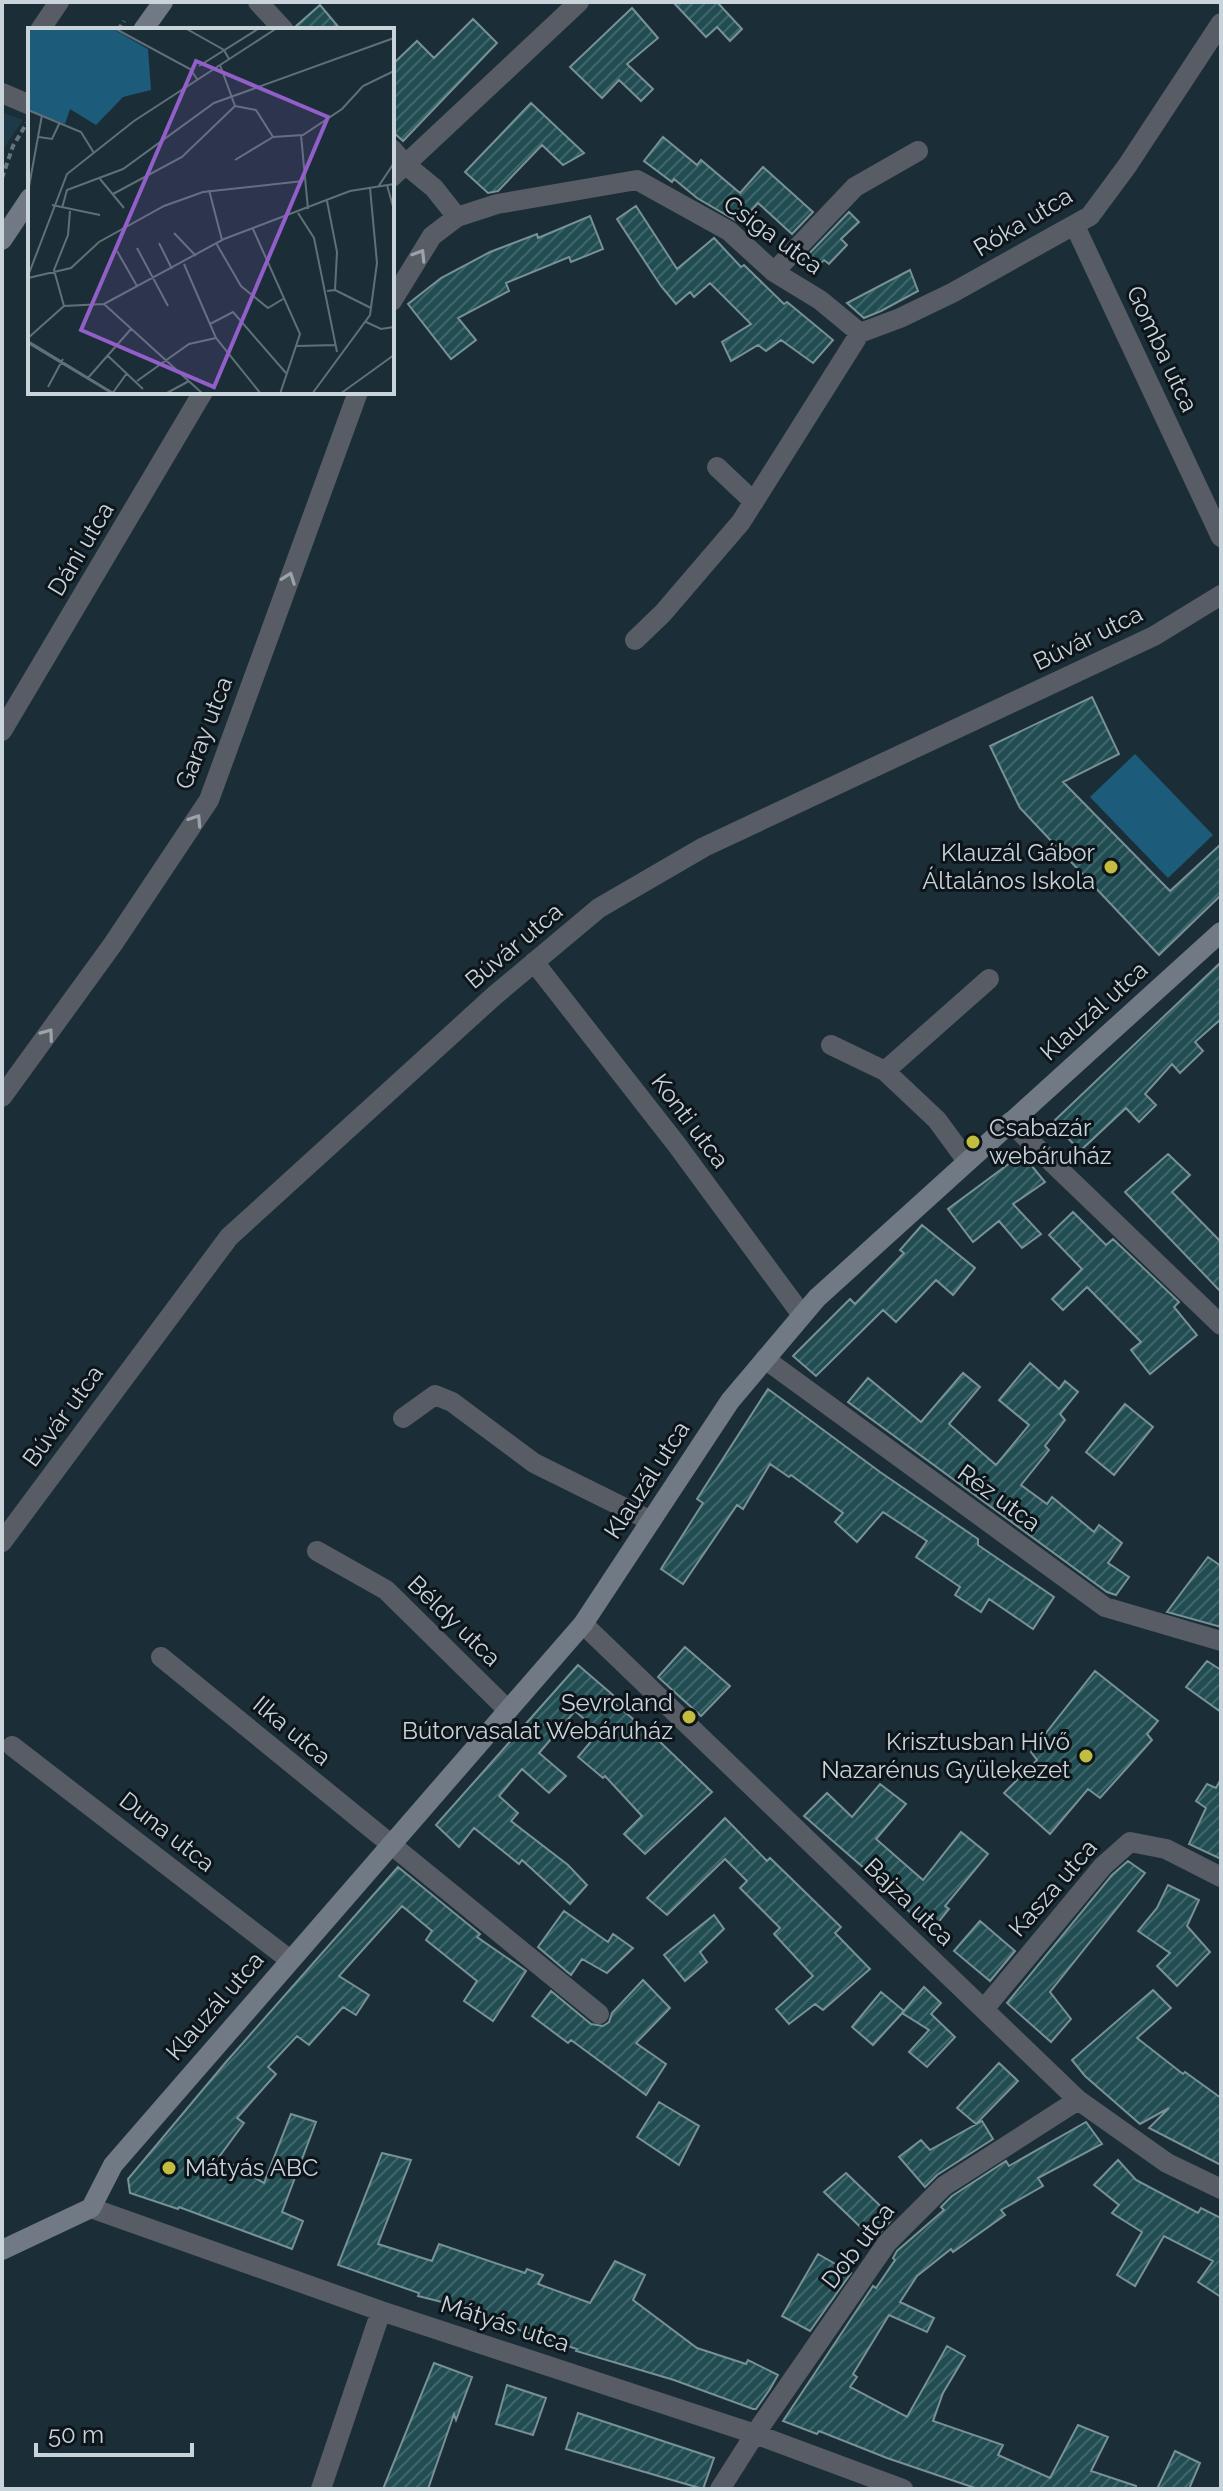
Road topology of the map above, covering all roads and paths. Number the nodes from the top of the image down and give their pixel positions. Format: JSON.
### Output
{"nodes":[{"id":1,"x":59,"y":2,"type":"edge"},
{"id":2,"x":163,"y":2,"type":"edge"},
{"id":3,"x":258,"y":2,"type":"edge"},
{"id":4,"x":579,"y":2,"type":"edge"},
{"id":5,"x":1221,"y":23,"type":"edge"},
{"id":6,"x":41,"y":28,"type":"edge"},
{"id":7,"x":144,"y":28,"type":"edge"},
{"id":8,"x":282,"y":28,"type":"edge"},
{"id":9,"x":2,"y":93,"type":"edge"},
{"id":10,"x":28,"y":104,"type":"edge"},
{"id":11,"x":28,"y":120,"type":"edge"},
{"id":12,"x":918,"y":151,"type":"dead end"},
{"id":13,"x":399,"y":171,"type":"edge"},
{"id":14,"x":2,"y":178,"type":"edge"},
{"id":15,"x":28,"y":201,"type":"edge"},
{"id":16,"x":457,"y":217,"type":"junction"},
{"id":17,"x":1075,"y":226,"type":"junction"},
{"id":18,"x":2,"y":240,"type":"edge"},
{"id":19,"x":774,"y":272,"type":"junction"},
{"id":20,"x":394,"y":298,"type":"edge"},
{"id":21,"x":860,"y":333,"type":"junction"},
{"id":22,"x":202,"y":394,"type":"edge"},
{"id":23,"x":357,"y":394,"type":"edge"},
{"id":24,"x":717,"y":467,"type":"dead end"},
{"id":25,"x":754,"y":502,"type":"junction"},
{"id":26,"x":1221,"y":537,"type":"edge"},
{"id":27,"x":1221,"y":595,"type":"edge"},
{"id":28,"x":635,"y":640,"type":"dead end"},
{"id":29,"x":2,"y":731,"type":"edge"},
{"id":30,"x":1221,"y":932,"type":"edge"},
{"id":31,"x":534,"y":962,"type":"junction"},
{"id":32,"x":989,"y":979,"type":"dead end"},
{"id":33,"x":831,"y":1045,"type":"dead end"},
{"id":34,"x":885,"y":1071,"type":"junction"},
{"id":35,"x":2,"y":1097,"type":"edge"},
{"id":36,"x":1010,"y":1122,"type":"junction"},
{"id":37,"x":967,"y":1161,"type":"junction"},
{"id":38,"x":802,"y":1315,"type":"junction"},
{"id":39,"x":1221,"y":1325,"type":"edge"},
{"id":40,"x":765,"y":1359,"type":"junction"},
{"id":41,"x":403,"y":1418,"type":"dead end"},
{"id":42,"x":651,"y":1521,"type":"junction"},
{"id":43,"x":2,"y":1542,"type":"edge"},
{"id":44,"x":317,"y":1551,"type":"dead end"},
{"id":45,"x":583,"y":1624,"type":"junction"},
{"id":46,"x":1221,"y":1641,"type":"edge"},
{"id":47,"x":161,"y":1657,"type":"dead end"},
{"id":48,"x":508,"y":1710,"type":"junction"},
{"id":49,"x":12,"y":1746,"type":"dead end"},
{"id":50,"x":389,"y":1845,"type":"junction"},
{"id":51,"x":1221,"y":1877,"type":"edge"},
{"id":52,"x":290,"y":1960,"type":"junction"},
{"id":53,"x":984,"y":2009,"type":"junction"},
{"id":54,"x":599,"y":2014,"type":"dead end"},
{"id":55,"x":1078,"y":2100,"type":"junction"},
{"id":56,"x":1221,"y":2189,"type":"edge"},
{"id":57,"x":91,"y":2208,"type":"junction"},
{"id":58,"x":2,"y":2250,"type":"edge"},
{"id":59,"x":381,"y":2311,"type":"junction"},
{"id":60,"x":755,"y":2434,"type":"junction"},
{"id":61,"x":321,"y":2489,"type":"edge"},
{"id":62,"x":720,"y":2489,"type":"edge"},
{"id":63,"x":903,"y":2489,"type":"edge"}],
"edges":[{"from":1,"to":6,"type":"street"},
{"from":2,"to":7,"type":"street"},
{"from":3,"to":8,"type":"street"},
{"from":4,"to":13,"type":"street"},
{"from":5,"to":17,"type":"street","name":"Róka utca"},
{"from":9,"to":10,"type":"street"},
{"from":11,"to":14,"type":"path"},
{"from":12,"to":19,"type":"street"},
{"from":13,"to":16,"type":"street"},
{"from":15,"to":18,"type":"street"},
{"from":16,"to":19,"type":"street","name":"Csiga utca"},
{"from":20,"to":16,"type":"street","one_way":true},
{"from":17,"to":21,"type":"street","name":"Róka utca"},
{"from":17,"to":26,"type":"street","name":"Gomba utca"},
{"from":19,"to":21,"type":"street","name":"Csiga utca"},
{"from":21,"to":25,"type":"street"},
{"from":22,"to":29,"type":"street","name":"Dáni utca"},
{"from":35,"to":23,"type":"street","name":"Garay utca","one_way":true},
{"from":24,"to":25,"type":"street"},
{"from":25,"to":28,"type":"street"},
{"from":27,"to":31,"type":"street","name":"Búvár utca"},
{"from":30,"to":36,"type":"street","name":"Klauzál utca"},
{"from":31,"to":38,"type":"street","name":"Konti utca"},
{"from":31,"to":43,"type":"street","name":"Búvár utca"},
{"from":32,"to":34,"type":"street"},
{"from":33,"to":34,"type":"street"},
{"from":34,"to":37,"type":"street"},
{"from":36,"to":37,"type":"street","name":"Klauzál utca"},
{"from":36,"to":39,"type":"street"},
{"from":37,"to":38,"type":"street","name":"Klauzál utca"},
{"from":38,"to":40,"type":"street","name":"Klauzál utca"},
{"from":40,"to":42,"type":"street","name":"Klauzál utca"},
{"from":40,"to":46,"type":"street","name":"Réz utca"},
{"from":41,"to":42,"type":"street"},
{"from":42,"to":45,"type":"street","name":"Klauzál utca"},
{"from":44,"to":48,"type":"street","name":"Béldy utca"},
{"from":45,"to":48,"type":"street","name":"Klauzál utca"},
{"from":45,"to":53,"type":"street","name":"Bajza utca"},
{"from":47,"to":50,"type":"street","name":"Ilka utca"},
{"from":48,"to":50,"type":"street","name":"Klauzál utca"},
{"from":49,"to":52,"type":"street","name":"Duna utca"},
{"from":50,"to":52,"type":"street","name":"Klauzál utca"},
{"from":50,"to":54,"type":"street"},
{"from":51,"to":53,"type":"street","name":"Kasza utca"},
{"from":52,"to":57,"type":"street","name":"Klauzál utca"},
{"from":53,"to":55,"type":"street","name":"Bajza utca"},
{"from":55,"to":56,"type":"street","name":"Bajza utca"},
{"from":55,"to":60,"type":"street","name":"Dob utca"},
{"from":57,"to":58,"type":"street"},
{"from":57,"to":59,"type":"street","name":"Mátyás utca"},
{"from":59,"to":60,"type":"street","name":"Mátyás utca"},
{"from":59,"to":61,"type":"street"},
{"from":60,"to":62,"type":"street","name":"Dob utca"},
{"from":60,"to":63,"type":"street","name":"Mátyás utca"}]}
